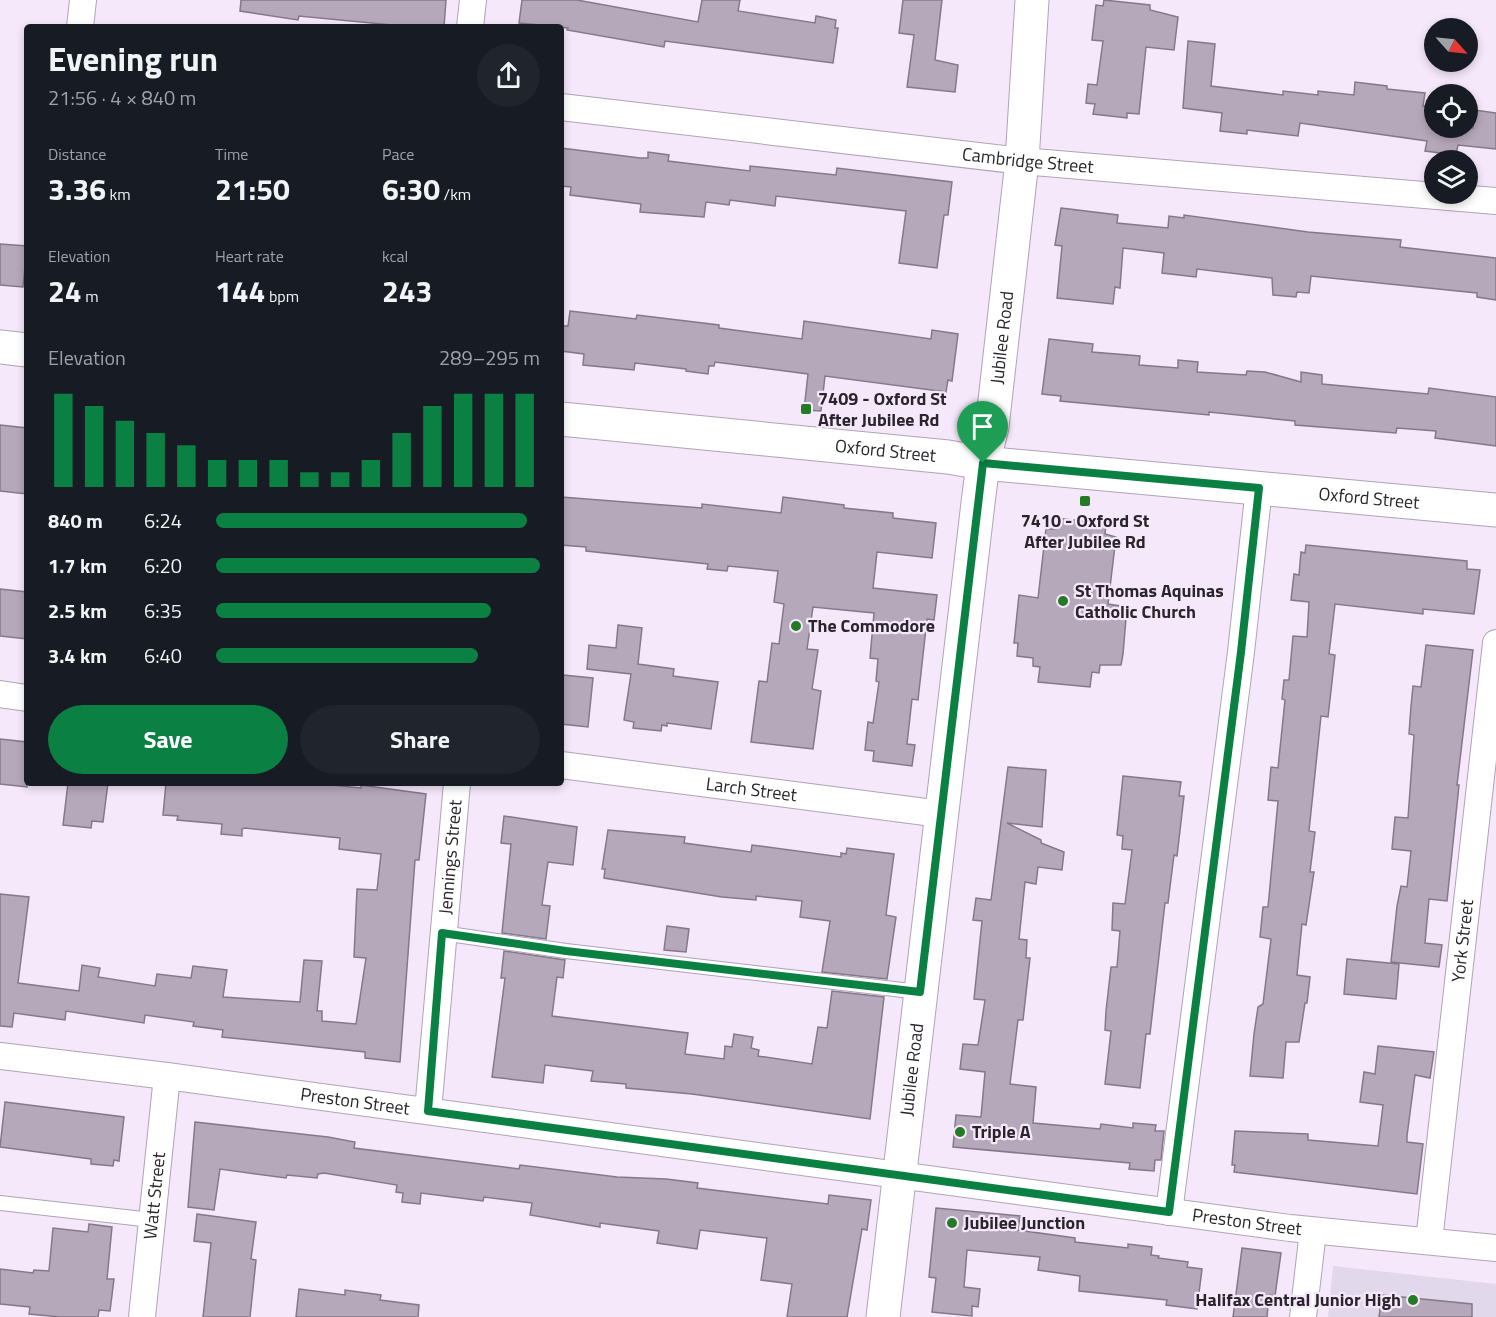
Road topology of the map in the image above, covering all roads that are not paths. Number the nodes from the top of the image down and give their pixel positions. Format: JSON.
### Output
{"nodes":[{"id":1,"x":83,"y":0,"type":"edge"},
{"id":2,"x":473,"y":0,"type":"edge"},
{"id":3,"x":1032,"y":0,"type":"edge"},
{"id":4,"x":80,"y":24,"type":"edge"},
{"id":5,"x":470,"y":24,"type":"edge"},
{"id":6,"x":564,"y":107,"type":"edge"},
{"id":7,"x":1022,"y":160,"type":"junction"},
{"id":8,"x":1496,"y":201,"type":"edge"},
{"id":9,"x":0,"y":347,"type":"edge"},
{"id":10,"x":24,"y":350,"type":"edge"},
{"id":11,"x":564,"y":419,"type":"edge"},
{"id":12,"x":983,"y":463,"type":"junction"},
{"id":13,"x":1259,"y":488,"type":"junction"},
{"id":14,"x":1496,"y":510,"type":"edge"},
{"id":15,"x":1496,"y":643,"type":"edge"},
{"id":16,"x":0,"y":694,"type":"edge"},
{"id":17,"x":24,"y":698,"type":"edge"},
{"id":18,"x":564,"y":765,"type":"edge"},
{"id":19,"x":457,"y":786,"type":"edge"},
{"id":20,"x":941,"y":814,"type":"junction"},
{"id":21,"x":442,"y":933,"type":"junction"},
{"id":22,"x":920,"y":992,"type":"junction"},
{"id":23,"x":0,"y":1056,"type":"edge"},
{"id":24,"x":166,"y":1076,"type":"junction"},
{"id":25,"x":428,"y":1111,"type":"junction"},
{"id":26,"x":898,"y":1174,"type":"junction"},
{"id":27,"x":0,"y":1203,"type":"edge"},
{"id":28,"x":1169,"y":1212,"type":"junction"},
{"id":29,"x":152,"y":1220,"type":"junction"},
{"id":30,"x":1313,"y":1231,"type":"junction"},
{"id":31,"x":1429,"y":1241,"type":"junction"},
{"id":32,"x":1496,"y":1248,"type":"edge"},
{"id":33,"x":142,"y":1317,"type":"edge"},
{"id":34,"x":883,"y":1317,"type":"edge"},
{"id":35,"x":1303,"y":1317,"type":"edge"}],
"edges":[{"from":1,"to":4,"type":"street"},
{"from":2,"to":5,"type":"street"},
{"from":3,"to":7,"type":"main road","name":"Jubilee Road"},
{"from":6,"to":7,"type":"street","name":"Cambridge Street"},
{"from":7,"to":8,"type":"street","name":"Cambridge Street"},
{"from":7,"to":12,"type":"main road","name":"Jubilee Road"},
{"from":9,"to":10,"type":"main road"},
{"from":11,"to":12,"type":"main road","name":"Oxford Street"},
{"from":12,"to":13,"type":"main road","name":"Oxford Street"},
{"from":12,"to":20,"type":"main road","name":"Jubilee Road"},
{"from":13,"to":14,"type":"main road","name":"Oxford Street"},
{"from":13,"to":28,"type":"street"},
{"from":15,"to":31,"type":"street","name":"York Street"},
{"from":16,"to":17,"type":"street"},
{"from":18,"to":20,"type":"street","name":"Larch Street"},
{"from":19,"to":21,"type":"street","name":"Jennings Street"},
{"from":20,"to":22,"type":"main road","name":"Jubilee Road"},
{"from":21,"to":22,"type":"lane"},
{"from":21,"to":25,"type":"street","name":"Jennings Street"},
{"from":22,"to":26,"type":"main road","name":"Jubilee Road"},
{"from":23,"to":24,"type":"street","name":"Preston Street"},
{"from":24,"to":25,"type":"street","name":"Preston Street"},
{"from":24,"to":29,"type":"street","name":"Watt Street"},
{"from":25,"to":26,"type":"street","name":"Preston Street"},
{"from":26,"to":28,"type":"street","name":"Preston Street"},
{"from":26,"to":34,"type":"main road","name":"Jubilee Road"},
{"from":27,"to":29,"type":"lane"},
{"from":28,"to":30,"type":"street","name":"Preston Street"},
{"from":29,"to":33,"type":"street","name":"Watt Street"},
{"from":30,"to":31,"type":"street","name":"Preston Street"},
{"from":30,"to":35,"type":"street"},
{"from":31,"to":32,"type":"street","name":"Preston Street"}]}
